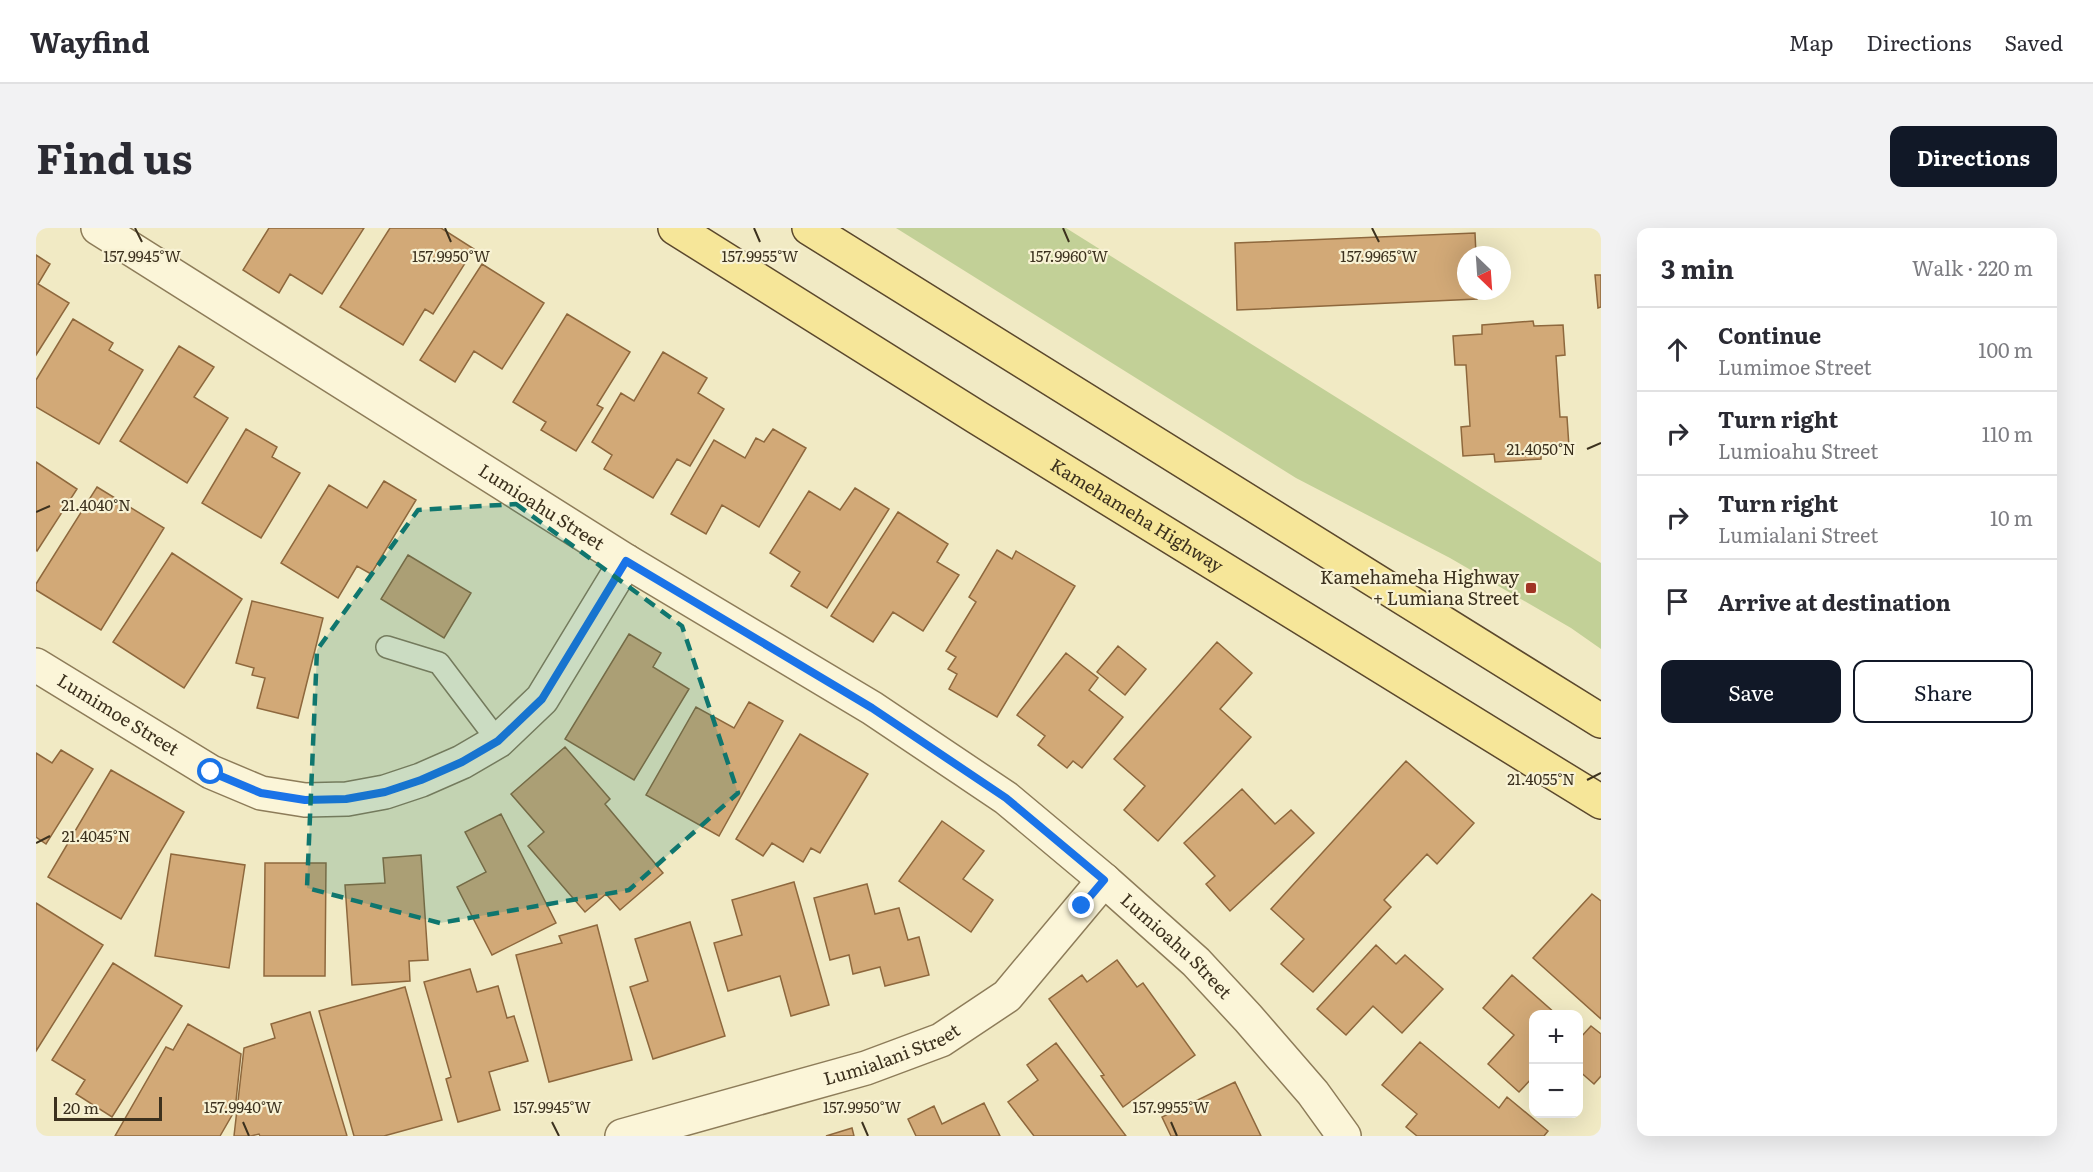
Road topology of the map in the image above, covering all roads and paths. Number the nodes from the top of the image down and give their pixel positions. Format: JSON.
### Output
{"nodes":[{"id":1,"x":98,"y":228,"type":"edge"},
{"id":2,"x":675,"y":228,"type":"edge"},
{"id":3,"x":809,"y":228,"type":"edge"},
{"id":4,"x":626,"y":561,"type":"junction"},
{"id":5,"x":387,"y":647,"type":"dead end"},
{"id":6,"x":36,"y":665,"type":"edge"},
{"id":7,"x":1601,"y":721,"type":"edge"},
{"id":8,"x":498,"y":741,"type":"junction"},
{"id":9,"x":1601,"y":802,"type":"edge"},
{"id":10,"x":1104,"y":880,"type":"junction"},
{"id":11,"x":622,"y":1136,"type":"edge"},
{"id":12,"x":1344,"y":1136,"type":"edge"}],
"edges":[{"from":1,"to":4,"type":"street","name":"Lumioahu Street"},
{"from":2,"to":9,"type":"main road","name":"Kamehameha Highway"},
{"from":3,"to":7,"type":"main road"},
{"from":4,"to":8,"type":"street","name":"Lumimoe Street"},
{"from":4,"to":10,"type":"street","name":"Lumioahu Street"},
{"from":5,"to":8,"type":"lane"},
{"from":6,"to":8,"type":"street","name":"Lumimoe Street"},
{"from":10,"to":11,"type":"street","name":"Lumialani Street"},
{"from":10,"to":12,"type":"street","name":"Lumioahu Street"}]}
